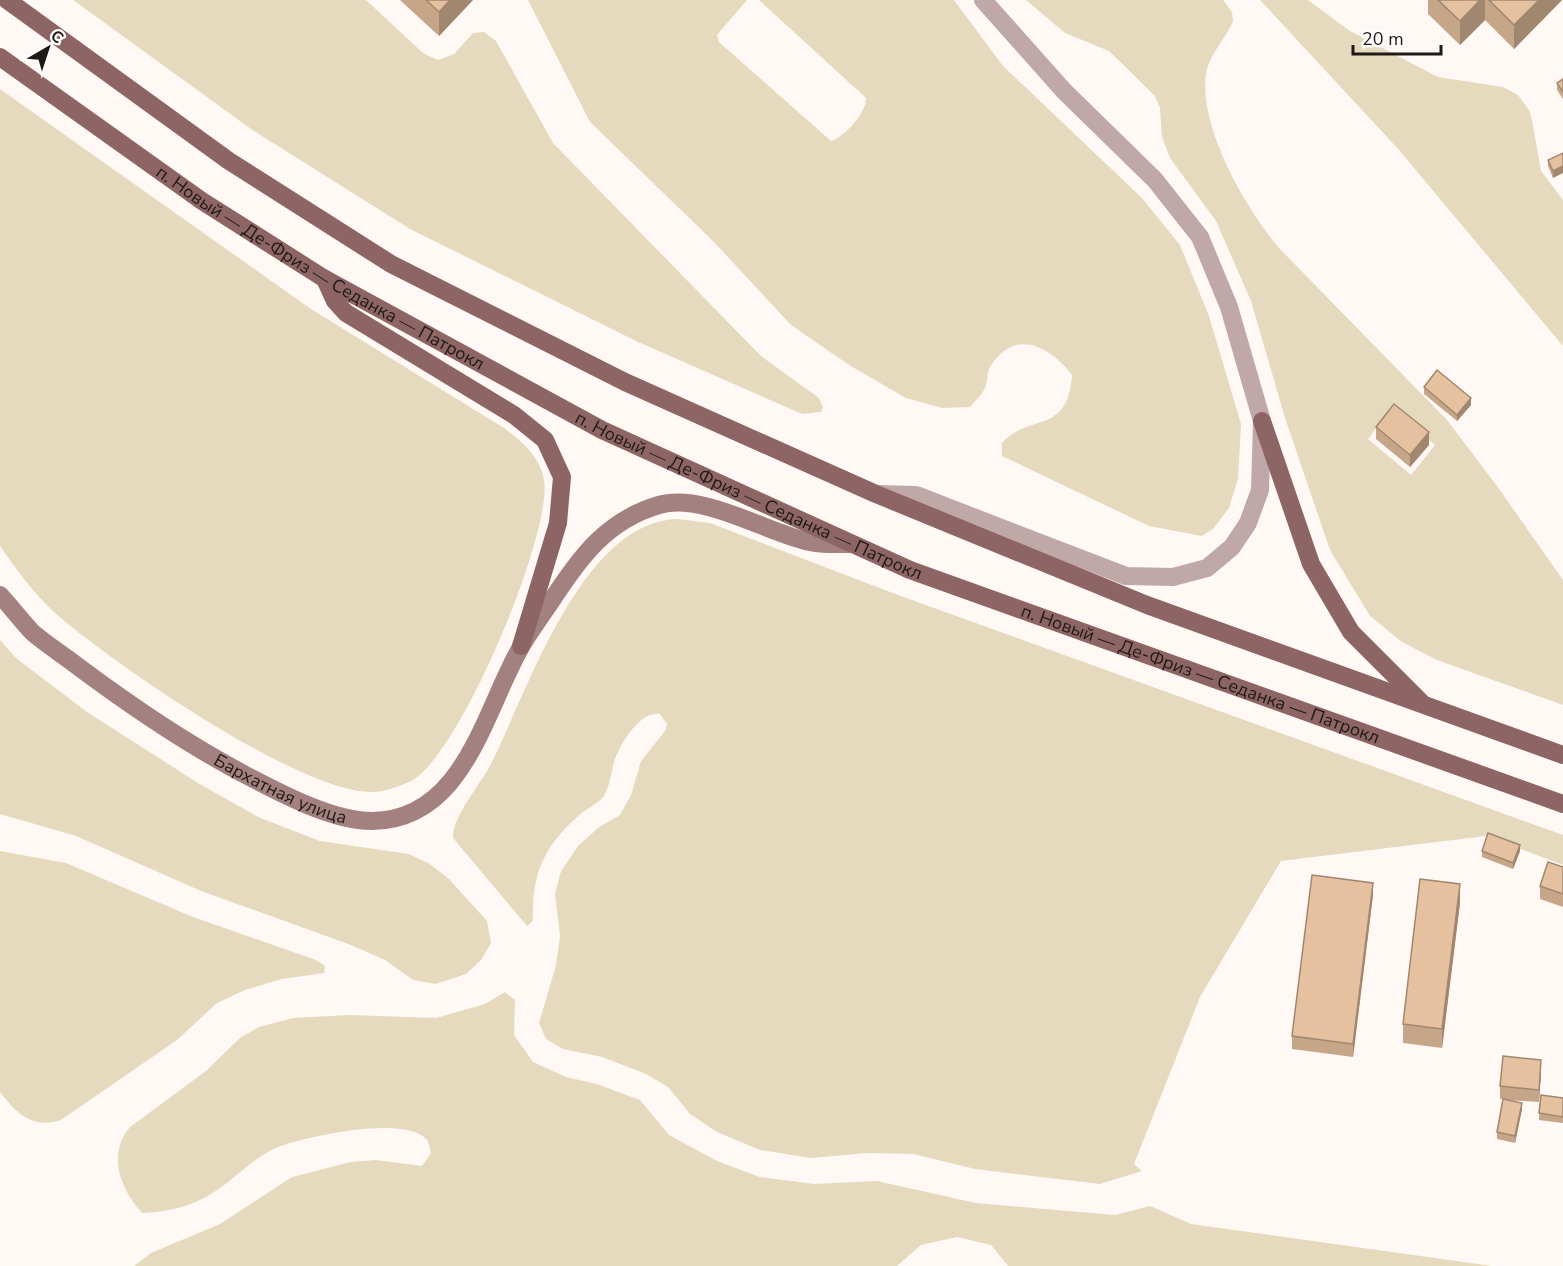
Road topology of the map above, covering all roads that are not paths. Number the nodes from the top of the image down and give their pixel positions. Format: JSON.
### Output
{"nodes":[{"id":1,"x":7,"y":0,"type":"edge"},
{"id":2,"x":983,"y":0,"type":"edge"},
{"id":3,"x":0,"y":57,"type":"edge"},
{"id":4,"x":325,"y":279,"type":"junction"},
{"id":5,"x":1262,"y":421,"type":"junction"},
{"id":6,"x":876,"y":494,"type":"junction"},
{"id":7,"x":849,"y":544,"type":"junction"},
{"id":8,"x":0,"y":595,"type":"edge"},
{"id":9,"x":521,"y":646,"type":"junction"},
{"id":10,"x":1424,"y":706,"type":"junction"},
{"id":11,"x":1563,"y":755,"type":"edge"},
{"id":12,"x":1563,"y":804,"type":"edge"}],
"edges":[{"from":1,"to":6,"type":"main road"},
{"from":2,"to":5,"type":"street"},
{"from":3,"to":4,"type":"main road","name":"п. Новый — Де-Фриз — Седанка — Патрокл"},
{"from":4,"to":7,"type":"main road","name":"п. Новый — Де-Фриз — Седанка — Патрокл"},
{"from":4,"to":9,"type":"main road"},
{"from":5,"to":6,"type":"street"},
{"from":5,"to":10,"type":"main road"},
{"from":6,"to":10,"type":"main road"},
{"from":7,"to":9,"type":"main road","name":"Бархатная улица"},
{"from":7,"to":12,"type":"main road","name":"п. Новый — Де-Фриз — Седанка — Патрокл"},
{"from":8,"to":9,"type":"main road","name":"Бархатная улица"},
{"from":10,"to":11,"type":"main road"}]}
